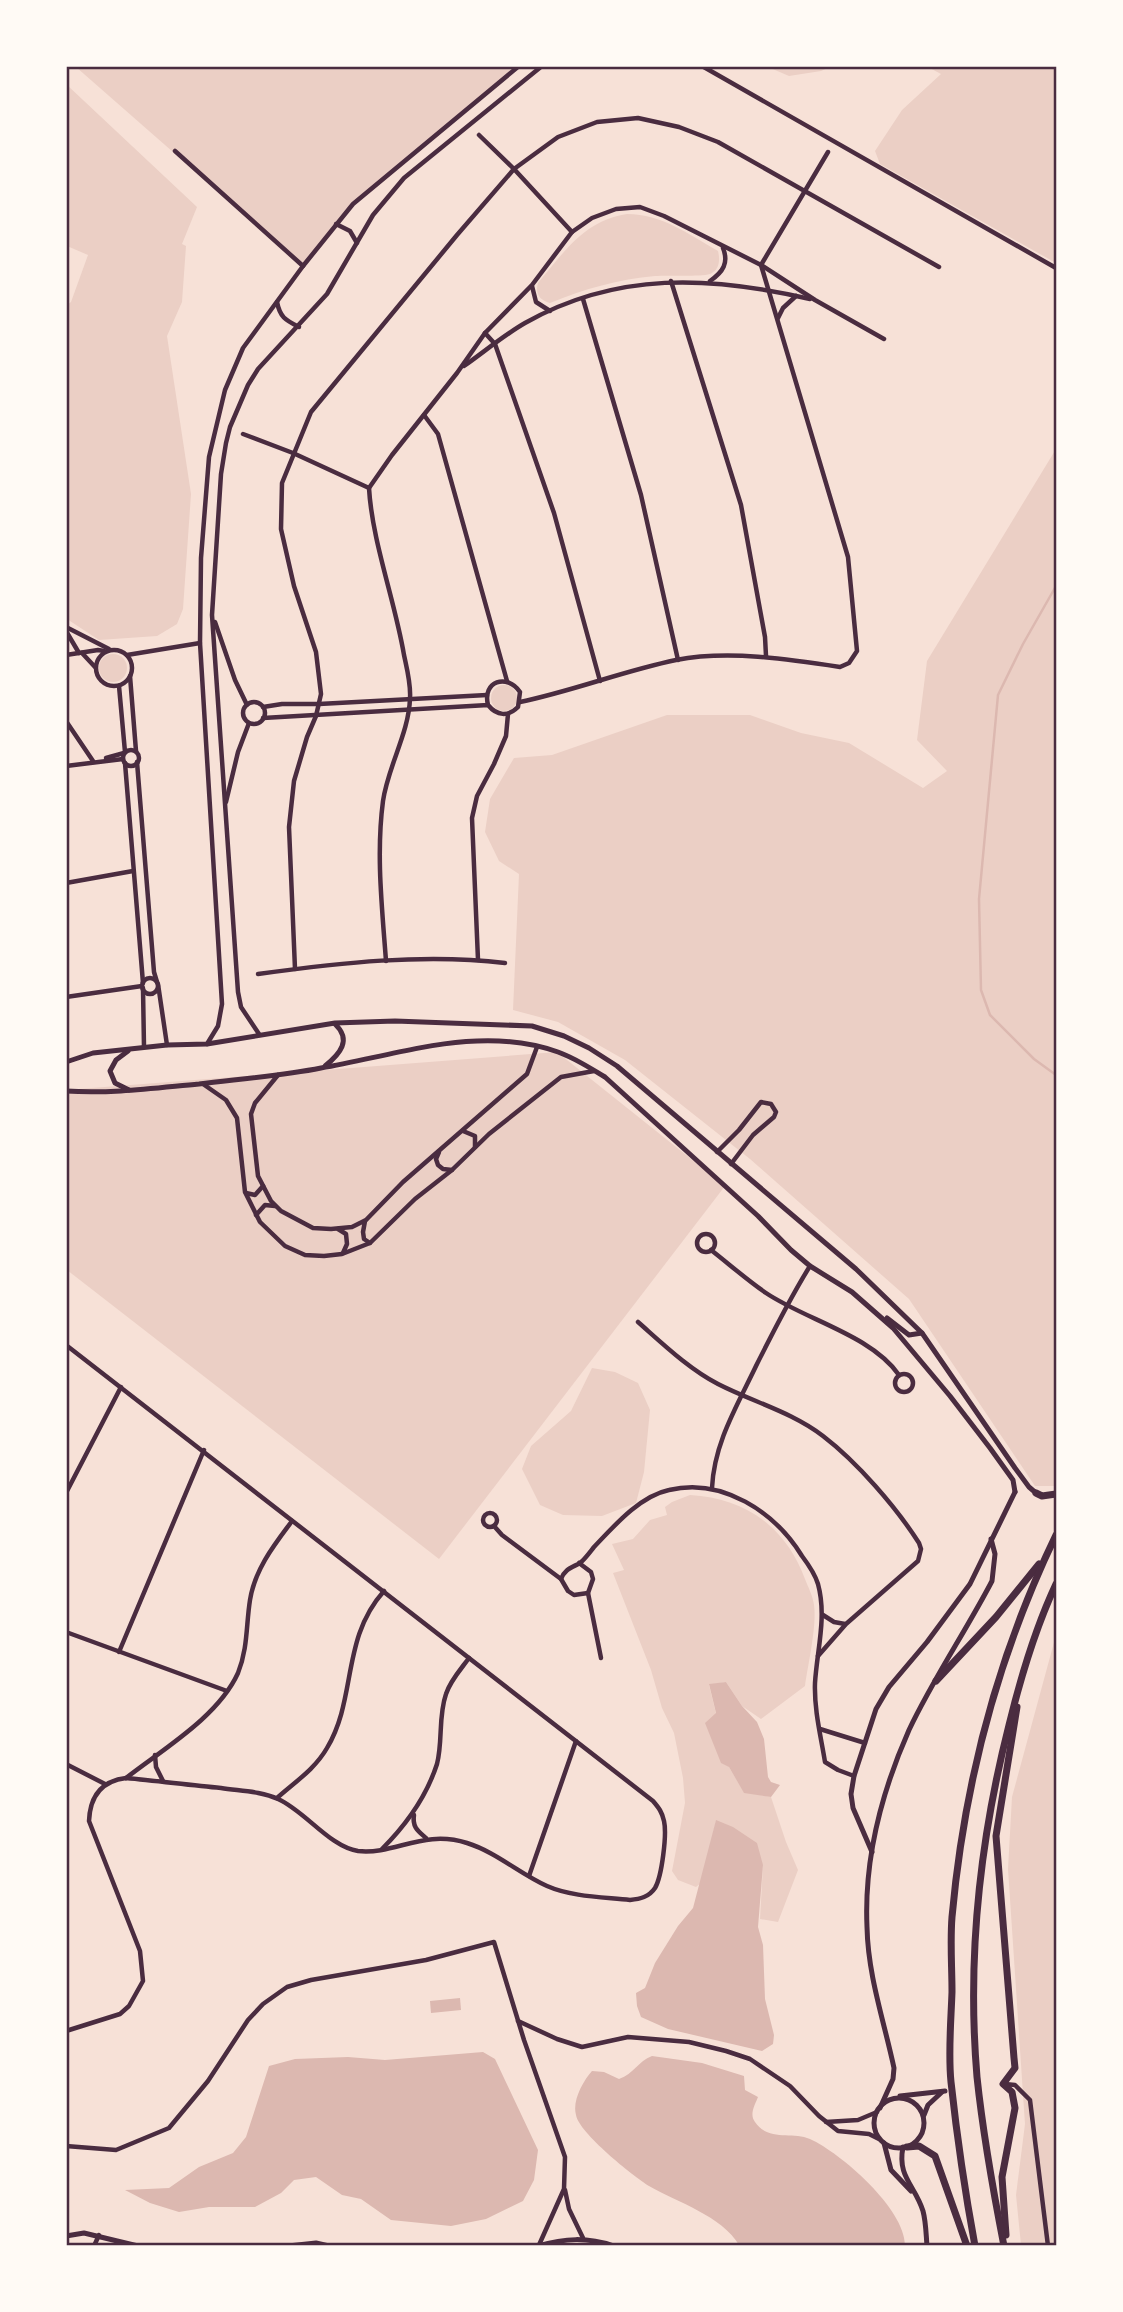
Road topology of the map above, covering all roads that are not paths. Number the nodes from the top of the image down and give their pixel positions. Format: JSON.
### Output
{"nodes":[{"id":1,"x":519,"y":66,"type":"edge"},
{"id":2,"x":542,"y":66,"type":"edge"},
{"id":3,"x":702,"y":66,"type":"edge"},
{"id":4,"x":479,"y":135,"type":"dead end"},
{"id":5,"x":174,"y":151,"type":"dead end"},
{"id":6,"x":828,"y":152,"type":"dead end"},
{"id":7,"x":514,"y":169,"type":"junction"},
{"id":8,"x":804,"y":192,"type":"junction"},
{"id":9,"x":336,"y":224,"type":"junction"},
{"id":10,"x":572,"y":232,"type":"junction"},
{"id":11,"x":358,"y":243,"type":"junction"},
{"id":12,"x":723,"y":247,"type":"junction"},
{"id":13,"x":761,"y":265,"type":"junction"},
{"id":14,"x":303,"y":266,"type":"junction"},
{"id":15,"x":939,"y":267,"type":"dead end"},
{"id":16,"x":1056,"y":268,"type":"edge"},
{"id":17,"x":671,"y":281,"type":"junction"},
{"id":18,"x":710,"y":281,"type":"junction"},
{"id":19,"x":532,"y":285,"type":"junction"},
{"id":20,"x":769,"y":290,"type":"junction"},
{"id":21,"x":796,"y":296,"type":"junction"},
{"id":22,"x":583,"y":299,"type":"junction"},
{"id":23,"x":814,"y":300,"type":"junction"},
{"id":24,"x":277,"y":301,"type":"junction"},
{"id":25,"x":551,"y":311,"type":"junction"},
{"id":26,"x":778,"y":319,"type":"junction"},
{"id":27,"x":299,"y":327,"type":"junction"},
{"id":28,"x":485,"y":333,"type":"junction"},
{"id":29,"x":884,"y":339,"type":"dead end"},
{"id":30,"x":495,"y":344,"type":"junction"},
{"id":31,"x":461,"y":369,"type":"junction"},
{"id":32,"x":424,"y":415,"type":"junction"},
{"id":33,"x":243,"y":434,"type":"dead end"},
{"id":34,"x":293,"y":453,"type":"junction"},
{"id":35,"x":369,"y":488,"type":"junction"},
{"id":36,"x":212,"y":614,"type":"junction"},
{"id":37,"x":66,"y":629,"type":"edge"},
{"id":38,"x":200,"y":643,"type":"junction"},
{"id":39,"x":107,"y":650,"type":"junction"},
{"id":40,"x":80,"y":652,"type":"junction"},
{"id":41,"x":66,"y":655,"type":"edge"},
{"id":42,"x":127,"y":655,"type":"junction"},
{"id":43,"x":766,"y":656,"type":"junction"},
{"id":44,"x":678,"y":660,"type":"junction"},
{"id":45,"x":95,"y":667,"type":"junction"},
{"id":46,"x":130,"y":677,"type":"junction"},
{"id":47,"x":507,"y":681,"type":"junction"},
{"id":48,"x":600,"y":681,"type":"junction"},
{"id":49,"x":119,"y":686,"type":"junction"},
{"id":50,"x":487,"y":695,"type":"junction"},
{"id":51,"x":410,"y":698,"type":"junction"},
{"id":52,"x":520,"y":702,"type":"junction"},
{"id":53,"x":319,"y":704,"type":"junction"},
{"id":54,"x":247,"y":705,"type":"junction"},
{"id":55,"x":488,"y":705,"type":"junction"},
{"id":56,"x":263,"y":707,"type":"junction"},
{"id":57,"x":408,"y":710,"type":"junction"},
{"id":58,"x":508,"y":714,"type":"junction"},
{"id":59,"x":316,"y":716,"type":"junction"},
{"id":60,"x":263,"y":718,"type":"junction"},
{"id":61,"x":66,"y":720,"type":"edge"},
{"id":62,"x":249,"y":723,"type":"junction"},
{"id":63,"x":136,"y":751,"type":"junction"},
{"id":64,"x":125,"y":752,"type":"junction"},
{"id":65,"x":94,"y":761,"type":"junction"},
{"id":66,"x":124,"y":761,"type":"junction"},
{"id":67,"x":138,"y":762,"type":"junction"},
{"id":68,"x":66,"y":766,"type":"edge"},
{"id":69,"x":224,"y":810,"type":"junction"},
{"id":70,"x":145,"y":864,"type":"junction"},
{"id":71,"x":133,"y":868,"type":"junction"},
{"id":72,"x":145,"y":876,"type":"junction"},
{"id":73,"x":134,"y":878,"type":"junction"},
{"id":74,"x":66,"y":883,"type":"edge"},
{"id":75,"x":478,"y":960,"type":"junction"},
{"id":76,"x":386,"y":961,"type":"junction"},
{"id":77,"x":506,"y":963,"type":"dead end"},
{"id":78,"x":295,"y":969,"type":"junction"},
{"id":79,"x":258,"y":974,"type":"dead end"},
{"id":80,"x":157,"y":983,"type":"junction"},
{"id":81,"x":143,"y":986,"type":"junction"},
{"id":82,"x":66,"y":997,"type":"edge"},
{"id":83,"x":335,"y":1023,"type":"junction"},
{"id":84,"x":259,"y":1034,"type":"junction"},
{"id":85,"x":207,"y":1044,"type":"junction"},
{"id":86,"x":166,"y":1045,"type":"junction"},
{"id":87,"x":144,"y":1047,"type":"junction"},
{"id":88,"x":537,"y":1047,"type":"junction"},
{"id":89,"x":130,"y":1049,"type":"junction"},
{"id":90,"x":66,"y":1062,"type":"edge"},
{"id":91,"x":323,"y":1068,"type":"junction"},
{"id":92,"x":594,"y":1071,"type":"junction"},
{"id":93,"x":278,"y":1075,"type":"junction"},
{"id":94,"x":202,"y":1083,"type":"junction"},
{"id":95,"x":132,"y":1090,"type":"junction"},
{"id":96,"x":66,"y":1091,"type":"edge"},
{"id":97,"x":463,"y":1131,"type":"junction"},
{"id":98,"x":474,"y":1148,"type":"junction"},
{"id":99,"x":439,"y":1151,"type":"junction"},
{"id":100,"x":717,"y":1152,"type":"junction"},
{"id":101,"x":731,"y":1164,"type":"junction"},
{"id":102,"x":452,"y":1170,"type":"junction"},
{"id":103,"x":263,"y":1186,"type":"junction"},
{"id":104,"x":245,"y":1192,"type":"junction"},
{"id":105,"x":276,"y":1206,"type":"junction"},
{"id":106,"x":256,"y":1216,"type":"junction"},
{"id":107,"x":366,"y":1220,"type":"junction"},
{"id":108,"x":336,"y":1228,"type":"junction"},
{"id":109,"x":370,"y":1243,"type":"junction"},
{"id":110,"x":711,"y":1250,"type":"dead end"},
{"id":111,"x":342,"y":1254,"type":"junction"},
{"id":112,"x":810,"y":1266,"type":"junction"},
{"id":113,"x":787,"y":1305,"type":"junction"},
{"id":114,"x":875,"y":1311,"type":"junction"},
{"id":115,"x":638,"y":1322,"type":"dead end"},
{"id":116,"x":922,"y":1333,"type":"junction"},
{"id":117,"x":66,"y":1345,"type":"edge"},
{"id":118,"x":899,"y":1375,"type":"junction"},
{"id":119,"x":121,"y":1387,"type":"junction"},
{"id":120,"x":742,"y":1395,"type":"junction"},
{"id":121,"x":204,"y":1450,"type":"junction"},
{"id":122,"x":712,"y":1488,"type":"junction"},
{"id":123,"x":1015,"y":1492,"type":"junction"},
{"id":124,"x":66,"y":1493,"type":"edge"},
{"id":125,"x":1036,"y":1493,"type":"junction"},
{"id":126,"x":1056,"y":1494,"type":"edge"},
{"id":127,"x":292,"y":1521,"type":"junction"},
{"id":128,"x":494,"y":1526,"type":"dead end"},
{"id":129,"x":1056,"y":1535,"type":"edge"},
{"id":130,"x":991,"y":1539,"type":"junction"},
{"id":131,"x":1048,"y":1553,"type":"junction"},
{"id":132,"x":579,"y":1563,"type":"junction"},
{"id":133,"x":561,"y":1579,"type":"junction"},
{"id":134,"x":1056,"y":1584,"type":"edge"},
{"id":135,"x":384,"y":1591,"type":"junction"},
{"id":136,"x":588,"y":1594,"type":"junction"},
{"id":137,"x":823,"y":1615,"type":"junction"},
{"id":138,"x":846,"y":1624,"type":"junction"},
{"id":139,"x":66,"y":1632,"type":"edge"},
{"id":140,"x":120,"y":1652,"type":"junction"},
{"id":141,"x":818,"y":1657,"type":"junction"},
{"id":142,"x":469,"y":1658,"type":"junction"},
{"id":143,"x":601,"y":1658,"type":"dead end"},
{"id":144,"x":936,"y":1681,"type":"junction"},
{"id":145,"x":1018,"y":1689,"type":"junction"},
{"id":146,"x":227,"y":1691,"type":"junction"},
{"id":147,"x":820,"y":1729,"type":"junction"},
{"id":148,"x":576,"y":1741,"type":"junction"},
{"id":149,"x":865,"y":1743,"type":"junction"},
{"id":150,"x":155,"y":1755,"type":"junction"},
{"id":151,"x":66,"y":1764,"type":"edge"},
{"id":152,"x":854,"y":1776,"type":"junction"},
{"id":153,"x":126,"y":1778,"type":"junction"},
{"id":154,"x":163,"y":1782,"type":"junction"},
{"id":155,"x":105,"y":1784,"type":"junction"},
{"id":156,"x":277,"y":1798,"type":"junction"},
{"id":157,"x":414,"y":1814,"type":"junction"},
{"id":158,"x":426,"y":1838,"type":"junction"},
{"id":159,"x":381,"y":1849,"type":"junction"},
{"id":160,"x":872,"y":1853,"type":"junction"},
{"id":161,"x":529,"y":1876,"type":"junction"},
{"id":162,"x":517,"y":2020,"type":"junction"},
{"id":163,"x":66,"y":2031,"type":"edge"},
{"id":164,"x":1003,"y":2084,"type":"junction"},
{"id":165,"x":993,"y":2085,"type":"dead end"},
{"id":166,"x":896,"y":2099,"type":"junction"},
{"id":167,"x":878,"y":2110,"type":"junction"},
{"id":168,"x":924,"y":2118,"type":"junction"},
{"id":169,"x":858,"y":2120,"type":"junction"},
{"id":170,"x":825,"y":2122,"type":"junction"},
{"id":171,"x":859,"y":2133,"type":"junction"},
{"id":172,"x":882,"y":2141,"type":"junction"},
{"id":173,"x":66,"y":2146,"type":"edge"},
{"id":174,"x":905,"y":2147,"type":"junction"},
{"id":175,"x":564,"y":2189,"type":"junction"},
{"id":176,"x":916,"y":2195,"type":"junction"},
{"id":177,"x":556,"y":2207,"type":"junction"},
{"id":178,"x":569,"y":2208,"type":"junction"},
{"id":179,"x":99,"y":2235,"type":"junction"},
{"id":180,"x":66,"y":2236,"type":"edge"},
{"id":181,"x":583,"y":2242,"type":"edge"},
{"id":182,"x":94,"y":2245,"type":"edge"},
{"id":183,"x":138,"y":2245,"type":"edge"},
{"id":184,"x":288,"y":2245,"type":"edge"},
{"id":185,"x":329,"y":2245,"type":"edge"},
{"id":186,"x":538,"y":2245,"type":"edge"},
{"id":187,"x":614,"y":2245,"type":"edge"},
{"id":188,"x":927,"y":2245,"type":"edge"},
{"id":189,"x":967,"y":2245,"type":"edge"},
{"id":190,"x":975,"y":2245,"type":"edge"},
{"id":191,"x":1005,"y":2245,"type":"edge"},
{"id":192,"x":1048,"y":2245,"type":"edge"}],
"edges":[{"from":1,"to":9,"type":"street"},
{"from":2,"to":11,"type":"street"},
{"from":3,"to":16,"type":"street"},
{"from":4,"to":7,"type":"street"},
{"from":5,"to":14,"type":"street"},
{"from":6,"to":8,"type":"street"},
{"from":7,"to":8,"type":"street"},
{"from":7,"to":10,"type":"street"},
{"from":7,"to":34,"type":"street"},
{"from":8,"to":13,"type":"street"},
{"from":8,"to":15,"type":"street"},
{"from":9,"to":11,"type":"street"},
{"from":9,"to":14,"type":"street"},
{"from":10,"to":12,"type":"street"},
{"from":10,"to":19,"type":"street"},
{"from":11,"to":27,"type":"street"},
{"from":12,"to":13,"type":"street"},
{"from":12,"to":18,"type":"street"},
{"from":13,"to":20,"type":"street"},
{"from":13,"to":23,"type":"street"},
{"from":14,"to":24,"type":"street"},
{"from":17,"to":18,"type":"street"},
{"from":17,"to":22,"type":"street"},
{"from":17,"to":43,"type":"street"},
{"from":18,"to":20,"type":"street"},
{"from":19,"to":25,"type":"street"},
{"from":19,"to":28,"type":"street"},
{"from":20,"to":21,"type":"street"},
{"from":20,"to":26,"type":"street"},
{"from":21,"to":23,"type":"street"},
{"from":21,"to":26,"type":"street"},
{"from":22,"to":25,"type":"street"},
{"from":22,"to":44,"type":"street"},
{"from":23,"to":29,"type":"street"},
{"from":24,"to":27,"type":"street"},
{"from":24,"to":38,"type":"street"},
{"from":25,"to":30,"type":"street"},
{"from":26,"to":43,"type":"street"},
{"from":27,"to":36,"type":"street"},
{"from":28,"to":30,"type":"street"},
{"from":28,"to":31,"type":"street"},
{"from":30,"to":31,"type":"street"},
{"from":30,"to":48,"type":"street"},
{"from":31,"to":32,"type":"street"},
{"from":32,"to":35,"type":"street"},
{"from":32,"to":47,"type":"street"},
{"from":33,"to":34,"type":"street"},
{"from":34,"to":35,"type":"street"},
{"from":34,"to":53,"type":"street"},
{"from":35,"to":51,"type":"street"},
{"from":36,"to":54,"type":"street"},
{"from":36,"to":69,"type":"street"},
{"from":37,"to":39,"type":"street"},
{"from":37,"to":40,"type":"street"},
{"from":38,"to":42,"type":"street"},
{"from":38,"to":85,"type":"street"},
{"from":39,"to":40,"type":"street"},
{"from":39,"to":42,"type":"street"},
{"from":39,"to":45,"type":"street"},
{"from":40,"to":41,"type":"street"},
{"from":40,"to":45,"type":"street"},
{"from":42,"to":46,"type":"street"},
{"from":43,"to":44,"type":"street"},
{"from":44,"to":48,"type":"street"},
{"from":45,"to":49,"type":"street"},
{"from":46,"to":49,"type":"street"},
{"from":46,"to":63,"type":"street"},
{"from":47,"to":50,"type":"street"},
{"from":47,"to":52,"type":"street"},
{"from":48,"to":52,"type":"street"},
{"from":49,"to":64,"type":"street"},
{"from":50,"to":51,"type":"street"},
{"from":50,"to":55,"type":"street"},
{"from":51,"to":53,"type":"street"},
{"from":51,"to":57,"type":"street"},
{"from":52,"to":58,"type":"street"},
{"from":53,"to":56,"type":"street"},
{"from":53,"to":59,"type":"street"},
{"from":54,"to":56,"type":"street"},
{"from":54,"to":62,"type":"street"},
{"from":55,"to":57,"type":"street"},
{"from":55,"to":58,"type":"street"},
{"from":56,"to":60,"type":"street"},
{"from":57,"to":59,"type":"street"},
{"from":57,"to":76,"type":"street"},
{"from":58,"to":75,"type":"street"},
{"from":59,"to":60,"type":"street"},
{"from":59,"to":78,"type":"street"},
{"from":60,"to":62,"type":"street"},
{"from":61,"to":65,"type":"street"},
{"from":62,"to":69,"type":"street"},
{"from":63,"to":64,"type":"street"},
{"from":63,"to":67,"type":"street"},
{"from":64,"to":65,"type":"street"},
{"from":64,"to":66,"type":"street"},
{"from":65,"to":66,"type":"street"},
{"from":65,"to":68,"type":"street"},
{"from":66,"to":67,"type":"street"},
{"from":66,"to":71,"type":"street"},
{"from":67,"to":70,"type":"street"},
{"from":69,"to":84,"type":"street"},
{"from":70,"to":71,"type":"street"},
{"from":70,"to":72,"type":"street"},
{"from":71,"to":73,"type":"street"},
{"from":71,"to":74,"type":"street"},
{"from":72,"to":73,"type":"street"},
{"from":72,"to":80,"type":"street"},
{"from":73,"to":81,"type":"street"},
{"from":75,"to":76,"type":"street"},
{"from":75,"to":77,"type":"street"},
{"from":76,"to":78,"type":"street"},
{"from":78,"to":79,"type":"street"},
{"from":80,"to":81,"type":"street"},
{"from":80,"to":81,"type":"street"},
{"from":80,"to":86,"type":"street"},
{"from":81,"to":82,"type":"street"},
{"from":81,"to":87,"type":"street"},
{"from":83,"to":84,"type":"main road"},
{"from":83,"to":91,"type":"main road"},
{"from":83,"to":100,"type":"main road"},
{"from":84,"to":85,"type":"main road"},
{"from":85,"to":86,"type":"main road"},
{"from":86,"to":87,"type":"main road"},
{"from":87,"to":89,"type":"main road"},
{"from":88,"to":91,"type":"main road"},
{"from":88,"to":92,"type":"main road"},
{"from":88,"to":97,"type":"street"},
{"from":89,"to":90,"type":"main road"},
{"from":89,"to":95,"type":"main road"},
{"from":91,"to":93,"type":"main road"},
{"from":92,"to":98,"type":"street"},
{"from":92,"to":112,"type":"main road"},
{"from":93,"to":94,"type":"main road"},
{"from":93,"to":103,"type":"street"},
{"from":94,"to":95,"type":"main road"},
{"from":94,"to":104,"type":"street"},
{"from":95,"to":96,"type":"main road"},
{"from":97,"to":98,"type":"street"},
{"from":97,"to":99,"type":"street"},
{"from":98,"to":102,"type":"street"},
{"from":99,"to":102,"type":"street"},
{"from":99,"to":107,"type":"street"},
{"from":100,"to":101,"type":"main road"},
{"from":100,"to":101,"type":"street"},
{"from":101,"to":116,"type":"main road"},
{"from":102,"to":109,"type":"street"},
{"from":103,"to":104,"type":"street"},
{"from":103,"to":105,"type":"street"},
{"from":104,"to":106,"type":"street"},
{"from":105,"to":106,"type":"street"},
{"from":105,"to":108,"type":"street"},
{"from":106,"to":111,"type":"street"},
{"from":107,"to":108,"type":"street"},
{"from":107,"to":109,"type":"street"},
{"from":108,"to":111,"type":"street"},
{"from":109,"to":111,"type":"street"},
{"from":110,"to":113,"type":"street"},
{"from":112,"to":113,"type":"street"},
{"from":112,"to":114,"type":"main road"},
{"from":113,"to":118,"type":"street"},
{"from":113,"to":120,"type":"street"},
{"from":114,"to":116,"type":"main road"},
{"from":114,"to":123,"type":"main road"},
{"from":115,"to":120,"type":"street"},
{"from":116,"to":125,"type":"main road"},
{"from":117,"to":119,"type":"street"},
{"from":118,"to":118,"type":"street"},
{"from":119,"to":121,"type":"street"},
{"from":119,"to":124,"type":"street"},
{"from":120,"to":122,"type":"street"},
{"from":120,"to":138,"type":"street"},
{"from":121,"to":127,"type":"street"},
{"from":121,"to":140,"type":"street"},
{"from":122,"to":132,"type":"street"},
{"from":122,"to":137,"type":"street"},
{"from":123,"to":125,"type":"main road"},
{"from":123,"to":130,"type":"main road"},
{"from":125,"to":126,"type":"highway"},
{"from":127,"to":135,"type":"street"},
{"from":127,"to":146,"type":"street"},
{"from":128,"to":133,"type":"street"},
{"from":129,"to":131,"type":"highway"},
{"from":130,"to":144,"type":"main road"},
{"from":130,"to":149,"type":"main road"},
{"from":131,"to":144,"type":"highway"},
{"from":131,"to":190,"type":"highway"},
{"from":132,"to":133,"type":"street"},
{"from":132,"to":136,"type":"street"},
{"from":133,"to":136,"type":"street"},
{"from":134,"to":145,"type":"highway"},
{"from":135,"to":142,"type":"street"},
{"from":135,"to":156,"type":"street"},
{"from":136,"to":143,"type":"street"},
{"from":137,"to":138,"type":"street"},
{"from":137,"to":141,"type":"street"},
{"from":138,"to":141,"type":"street"},
{"from":139,"to":140,"type":"street"},
{"from":140,"to":146,"type":"street"},
{"from":141,"to":147,"type":"street"},
{"from":142,"to":148,"type":"street"},
{"from":142,"to":157,"type":"street"},
{"from":144,"to":160,"type":"main road"},
{"from":145,"to":164,"type":"highway"},
{"from":145,"to":191,"type":"highway"},
{"from":146,"to":150,"type":"street"},
{"from":147,"to":149,"type":"street"},
{"from":147,"to":152,"type":"street"},
{"from":148,"to":161,"type":"street"},
{"from":148,"to":161,"type":"street"},
{"from":149,"to":152,"type":"main road"},
{"from":150,"to":153,"type":"street"},
{"from":150,"to":154,"type":"street"},
{"from":151,"to":155,"type":"street"},
{"from":152,"to":160,"type":"main road"},
{"from":153,"to":154,"type":"street"},
{"from":153,"to":155,"type":"street"},
{"from":154,"to":156,"type":"street"},
{"from":155,"to":163,"type":"street"},
{"from":156,"to":159,"type":"street"},
{"from":157,"to":158,"type":"street"},
{"from":157,"to":159,"type":"street"},
{"from":158,"to":159,"type":"street"},
{"from":158,"to":161,"type":"street"},
{"from":160,"to":167,"type":"main road"},
{"from":162,"to":170,"type":"street"},
{"from":162,"to":173,"type":"street"},
{"from":162,"to":175,"type":"street"},
{"from":164,"to":165,"type":"main road"},
{"from":164,"to":191,"type":"highway"},
{"from":164,"to":192,"type":"street"},
{"from":166,"to":167,"type":"main road"},
{"from":166,"to":168,"type":"main road"},
{"from":166,"to":168,"type":"main road"},
{"from":167,"to":169,"type":"street"},
{"from":167,"to":172,"type":"main road"},
{"from":168,"to":174,"type":"main road"},
{"from":169,"to":170,"type":"street"},
{"from":169,"to":171,"type":"street"},
{"from":170,"to":171,"type":"street"},
{"from":171,"to":172,"type":"street"},
{"from":172,"to":174,"type":"main road"},
{"from":172,"to":176,"type":"main road"},
{"from":174,"to":176,"type":"main road"},
{"from":174,"to":189,"type":"highway"},
{"from":175,"to":177,"type":"street"},
{"from":175,"to":178,"type":"street"},
{"from":176,"to":188,"type":"main road"},
{"from":177,"to":178,"type":"street"},
{"from":177,"to":186,"type":"street"},
{"from":178,"to":181,"type":"street"},
{"from":179,"to":180,"type":"main road"},
{"from":179,"to":182,"type":"street"},
{"from":179,"to":183,"type":"main road"},
{"from":181,"to":186,"type":"main road"},
{"from":181,"to":187,"type":"main road"},
{"from":184,"to":185,"type":"main road"}]}
